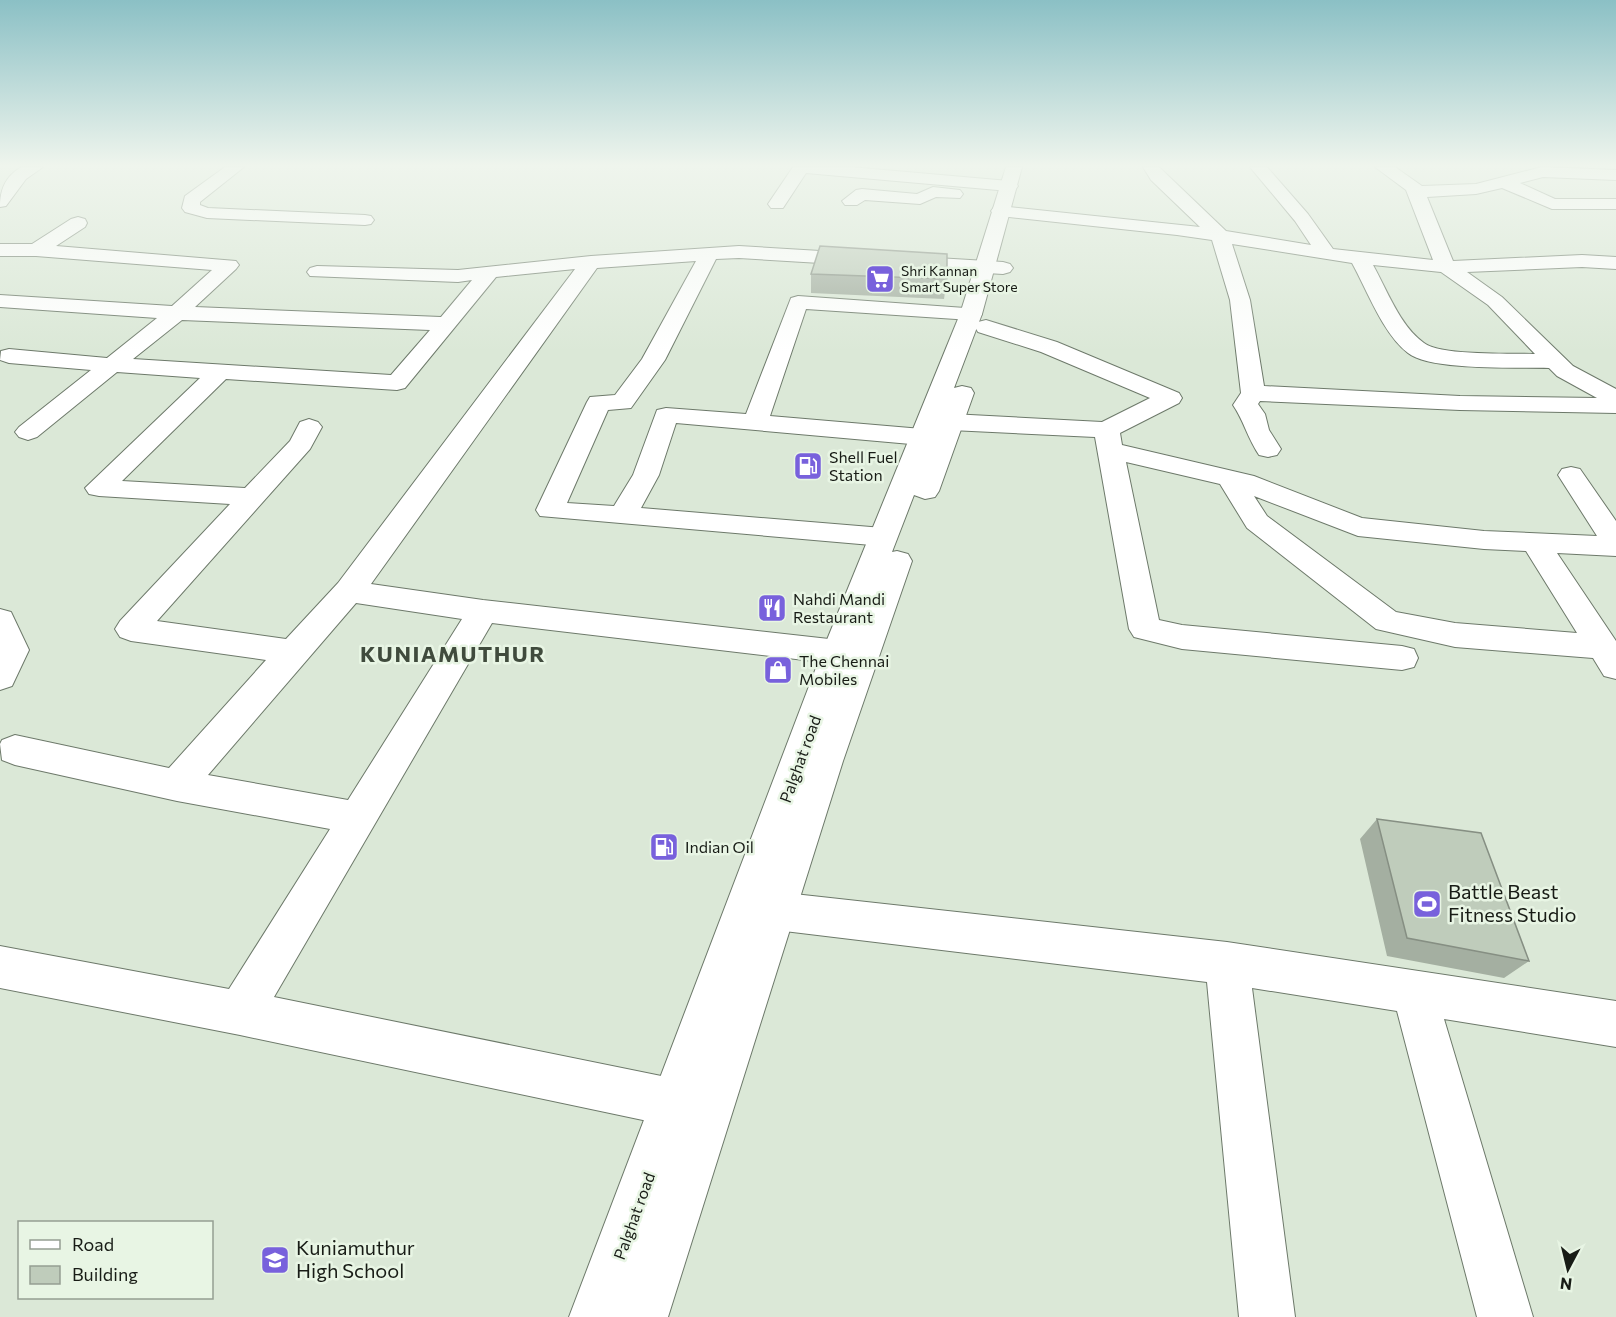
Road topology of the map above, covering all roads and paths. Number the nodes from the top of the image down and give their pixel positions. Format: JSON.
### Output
{"nodes":[{"id":1,"x":70,"y":228,"type":"edge"},
{"id":2,"x":1004,"y":228,"type":"edge"},
{"id":3,"x":1179,"y":228,"type":"edge"},
{"id":4,"x":1212,"y":228,"type":"edge"},
{"id":5,"x":1309,"y":228,"type":"edge"},
{"id":6,"x":1431,"y":228,"type":"edge"},
{"id":7,"x":1220,"y":236,"type":"junction"},
{"id":8,"x":0,"y":250,"type":"edge"},
{"id":9,"x":36,"y":250,"type":"junction"},
{"id":10,"x":1326,"y":253,"type":"junction"},
{"id":11,"x":709,"y":254,"type":"junction"},
{"id":12,"x":1359,"y":258,"type":"junction"},
{"id":13,"x":591,"y":262,"type":"junction"},
{"id":14,"x":1616,"y":263,"type":"edge"},
{"id":15,"x":995,"y":267,"type":"junction"},
{"id":16,"x":1446,"y":267,"type":"junction"},
{"id":17,"x":317,"y":272,"type":"dead end"},
{"id":18,"x":489,"y":272,"type":"junction"},
{"id":19,"x":0,"y":301,"type":"edge"},
{"id":20,"x":177,"y":313,"type":"junction"},
{"id":21,"x":978,"y":320,"type":"junction"},
{"id":22,"x":446,"y":324,"type":"junction"},
{"id":23,"x":9,"y":356,"type":"dead end"},
{"id":24,"x":1555,"y":362,"type":"junction"},
{"id":25,"x":112,"y":365,"type":"junction"},
{"id":26,"x":220,"y":372,"type":"junction"},
{"id":27,"x":1253,"y":393,"type":"junction"},
{"id":28,"x":1616,"y":399,"type":"edge"},
{"id":29,"x":1616,"y":406,"type":"edge"},
{"id":30,"x":757,"y":417,"type":"dead end"},
{"id":31,"x":309,"y":427,"type":"dead end"},
{"id":32,"x":937,"y":430,"type":"junction"},
{"id":33,"x":28,"y":432,"type":"dead end"},
{"id":34,"x":1108,"y":440,"type":"junction"},
{"id":35,"x":1268,"y":449,"type":"dead end"},
{"id":36,"x":1571,"y":475,"type":"dead end"},
{"id":37,"x":1230,"y":478,"type":"junction"},
{"id":38,"x":253,"y":497,"type":"junction"},
{"id":39,"x":623,"y":516,"type":"junction"},
{"id":40,"x":883,"y":537,"type":"junction"},
{"id":41,"x":1535,"y":542,"type":"junction"},
{"id":42,"x":1616,"y":544,"type":"edge"},
{"id":43,"x":349,"y":591,"type":"junction"},
{"id":44,"x":483,"y":611,"type":"junction"},
{"id":45,"x":0,"y":620,"type":"edge"},
{"id":46,"x":293,"y":652,"type":"junction"},
{"id":47,"x":838,"y":652,"type":"junction"},
{"id":48,"x":1609,"y":657,"type":"edge"},
{"id":49,"x":1402,"y":658,"type":"dead end"},
{"id":50,"x":0,"y":677,"type":"edge"},
{"id":51,"x":15,"y":750,"type":"dead end"},
{"id":52,"x":177,"y":785,"type":"junction"},
{"id":53,"x":358,"y":818,"type":"junction"},
{"id":54,"x":776,"y":911,"type":"junction"},
{"id":55,"x":1227,"y":963,"type":"junction"},
{"id":56,"x":0,"y":967,"type":"edge"},
{"id":57,"x":1414,"y":992,"type":"junction"},
{"id":58,"x":240,"y":1013,"type":"junction"},
{"id":59,"x":1616,"y":1023,"type":"edge"},
{"id":60,"x":676,"y":1103,"type":"junction"},
{"id":61,"x":597,"y":1317,"type":"edge"},
{"id":62,"x":640,"y":1317,"type":"edge"},
{"id":63,"x":1267,"y":1317,"type":"edge"},
{"id":64,"x":1505,"y":1317,"type":"edge"}],
"edges":[{"from":1,"to":9,"type":"street"},
{"from":2,"to":15,"type":"street","name":"Palghat road"},
{"from":3,"to":7,"type":"street"},
{"from":4,"to":7,"type":"street"},
{"from":5,"to":10,"type":"street"},
{"from":6,"to":16,"type":"street"},
{"from":7,"to":10,"type":"street"},
{"from":7,"to":27,"type":"street"},
{"from":8,"to":9,"type":"street"},
{"from":9,"to":20,"type":"street"},
{"from":10,"to":12,"type":"street"},
{"from":11,"to":13,"type":"street"},
{"from":11,"to":15,"type":"street"},
{"from":11,"to":39,"type":"street"},
{"from":12,"to":16,"type":"street"},
{"from":12,"to":24,"type":"street"},
{"from":13,"to":18,"type":"street"},
{"from":13,"to":43,"type":"street"},
{"from":14,"to":16,"type":"street"},
{"from":15,"to":21,"type":"street","name":"Palghat road"},
{"from":16,"to":24,"type":"street"},
{"from":17,"to":18,"type":"street"},
{"from":18,"to":22,"type":"street"},
{"from":19,"to":20,"type":"street"},
{"from":20,"to":22,"type":"street"},
{"from":20,"to":25,"type":"street"},
{"from":21,"to":30,"type":"street"},
{"from":21,"to":32,"type":"street","name":"Palghat road"},
{"from":21,"to":34,"type":"street"},
{"from":22,"to":26,"type":"street"},
{"from":23,"to":25,"type":"street"},
{"from":24,"to":28,"type":"street"},
{"from":25,"to":26,"type":"street"},
{"from":25,"to":33,"type":"street"},
{"from":26,"to":38,"type":"street"},
{"from":27,"to":29,"type":"street"},
{"from":27,"to":35,"type":"street"},
{"from":31,"to":38,"type":"street"},
{"from":32,"to":34,"type":"street"},
{"from":32,"to":39,"type":"street"},
{"from":32,"to":40,"type":"street","name":"Palghat road"},
{"from":32,"to":54,"type":"street","name":"Palghat road"},
{"from":34,"to":37,"type":"street"},
{"from":34,"to":49,"type":"street"},
{"from":36,"to":42,"type":"street"},
{"from":37,"to":41,"type":"street"},
{"from":37,"to":48,"type":"street"},
{"from":38,"to":46,"type":"street"},
{"from":39,"to":40,"type":"street"},
{"from":40,"to":47,"type":"street","name":"Palghat road"},
{"from":41,"to":42,"type":"street"},
{"from":41,"to":48,"type":"street"},
{"from":43,"to":44,"type":"street"},
{"from":43,"to":46,"type":"street"},
{"from":44,"to":47,"type":"street"},
{"from":44,"to":53,"type":"street"},
{"from":45,"to":50,"type":"street"},
{"from":46,"to":52,"type":"street"},
{"from":47,"to":60,"type":"street","name":"Palghat road"},
{"from":51,"to":52,"type":"street"},
{"from":52,"to":53,"type":"street"},
{"from":53,"to":58,"type":"street"},
{"from":54,"to":55,"type":"street"},
{"from":54,"to":62,"type":"street","name":"Palghat road"},
{"from":55,"to":57,"type":"street"},
{"from":55,"to":63,"type":"street"},
{"from":56,"to":58,"type":"street"},
{"from":57,"to":59,"type":"street"},
{"from":57,"to":64,"type":"street"},
{"from":58,"to":60,"type":"street"},
{"from":60,"to":61,"type":"street","name":"Palghat road"}]}
